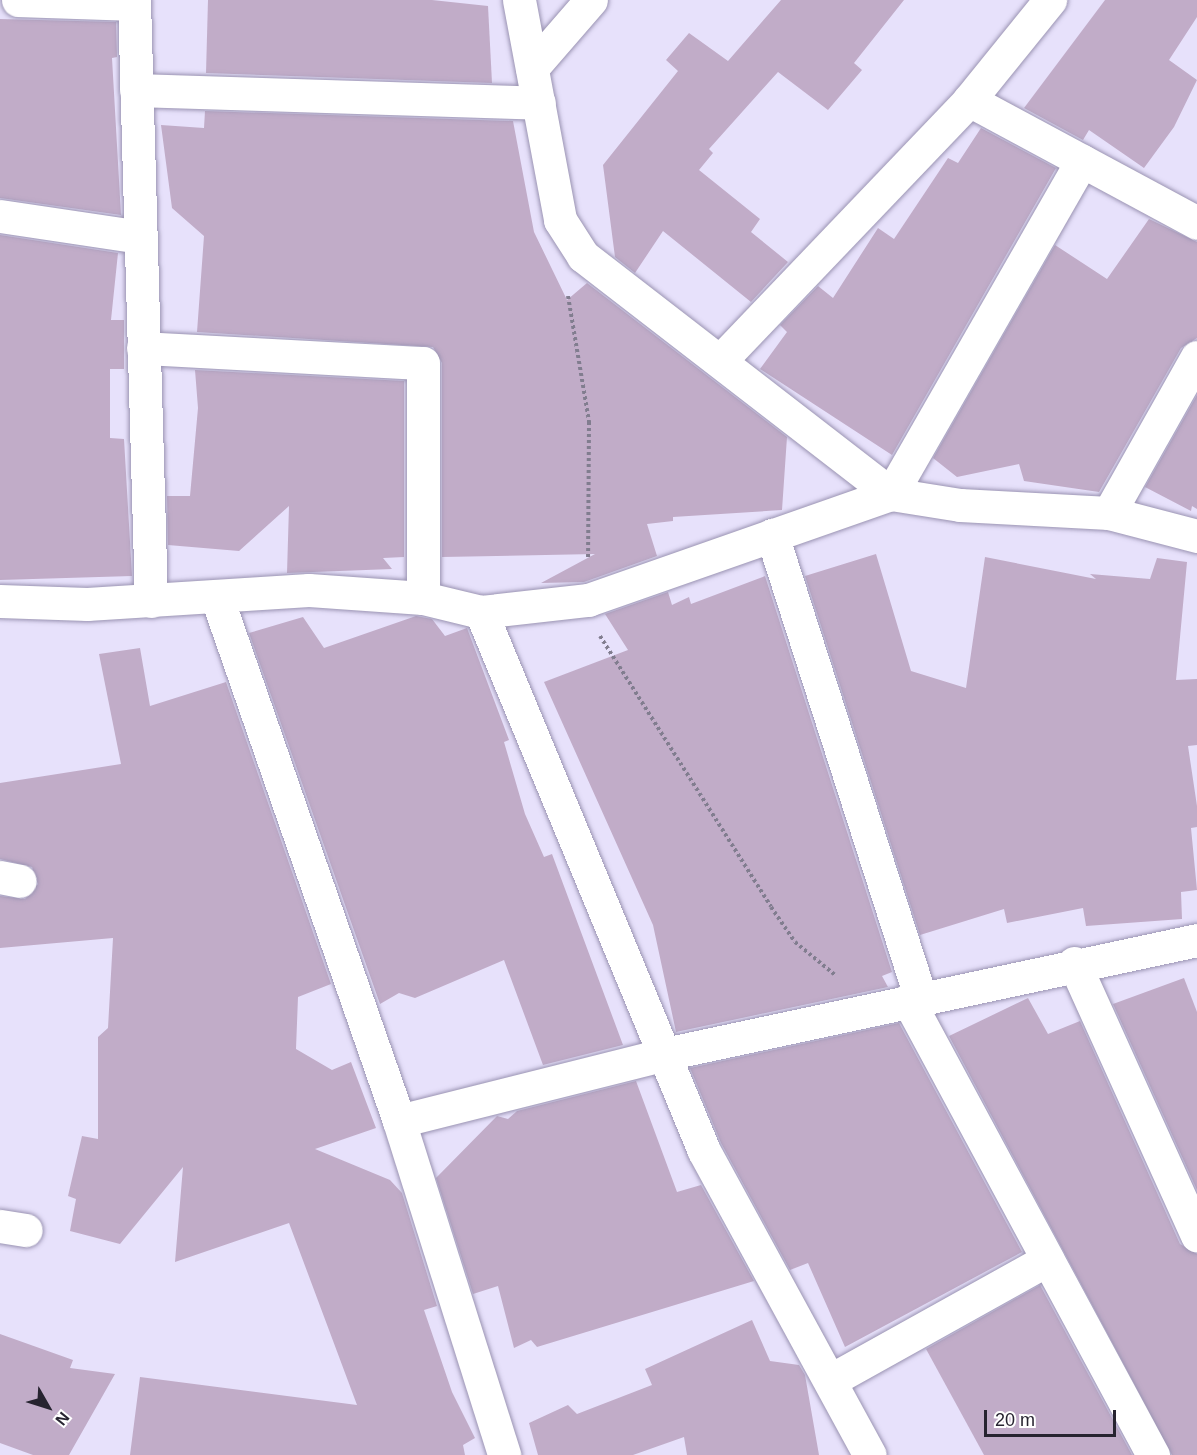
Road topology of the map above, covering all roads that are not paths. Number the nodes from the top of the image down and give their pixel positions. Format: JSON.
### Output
{"nodes":[{"id":1,"x":18,"y":0,"type":"edge"},
{"id":2,"x":519,"y":0,"type":"edge"},
{"id":3,"x":591,"y":0,"type":"edge"},
{"id":4,"x":1050,"y":0,"type":"edge"},
{"id":5,"x":134,"y":2,"type":"edge"},
{"id":6,"x":532,"y":68,"type":"junction"},
{"id":7,"x":136,"y":90,"type":"junction"},
{"id":8,"x":969,"y":100,"type":"junction"},
{"id":9,"x":539,"y":103,"type":"junction"},
{"id":10,"x":1082,"y":161,"type":"junction"},
{"id":11,"x":0,"y":216,"type":"edge"},
{"id":12,"x":1197,"y":223,"type":"edge"},
{"id":13,"x":140,"y":237,"type":"junction"},
{"id":14,"x":143,"y":348,"type":"junction"},
{"id":15,"x":1197,"y":357,"type":"edge"},
{"id":16,"x":720,"y":361,"type":"junction"},
{"id":17,"x":891,"y":495,"type":"junction"},
{"id":18,"x":1109,"y":513,"type":"junction"},
{"id":19,"x":772,"y":535,"type":"junction"},
{"id":20,"x":1197,"y":536,"type":"edge"},
{"id":21,"x":217,"y":598,"type":"junction"},
{"id":22,"x":423,"y":598,"type":"junction"},
{"id":23,"x":151,"y":601,"type":"junction"},
{"id":24,"x":0,"y":602,"type":"edge"},
{"id":25,"x":481,"y":612,"type":"junction"},
{"id":26,"x":1197,"y":940,"type":"edge"},
{"id":27,"x":1074,"y":963,"type":"junction"},
{"id":28,"x":905,"y":1001,"type":"junction"},
{"id":29,"x":665,"y":1054,"type":"junction"},
{"id":30,"x":399,"y":1120,"type":"junction"},
{"id":31,"x":1197,"y":1236,"type":"edge"},
{"id":32,"x":1045,"y":1261,"type":"junction"},
{"id":33,"x":831,"y":1380,"type":"junction"},
{"id":34,"x":504,"y":1455,"type":"edge"},
{"id":35,"x":870,"y":1455,"type":"edge"},
{"id":36,"x":1154,"y":1455,"type":"edge"}],
"edges":[{"from":1,"to":5,"type":"street"},
{"from":2,"to":6,"type":"street"},
{"from":3,"to":6,"type":"street"},
{"from":4,"to":8,"type":"street"},
{"from":5,"to":7,"type":"street"},
{"from":6,"to":9,"type":"street"},
{"from":7,"to":9,"type":"street"},
{"from":7,"to":13,"type":"street"},
{"from":8,"to":10,"type":"street"},
{"from":8,"to":16,"type":"street"},
{"from":9,"to":16,"type":"street"},
{"from":10,"to":12,"type":"street"},
{"from":10,"to":17,"type":"street"},
{"from":11,"to":13,"type":"street"},
{"from":13,"to":14,"type":"street"},
{"from":14,"to":22,"type":"street"},
{"from":14,"to":23,"type":"street"},
{"from":15,"to":18,"type":"street"},
{"from":16,"to":17,"type":"street"},
{"from":17,"to":18,"type":"street"},
{"from":17,"to":19,"type":"street"},
{"from":18,"to":20,"type":"street"},
{"from":19,"to":25,"type":"street"},
{"from":19,"to":28,"type":"street"},
{"from":21,"to":22,"type":"street"},
{"from":21,"to":23,"type":"street"},
{"from":21,"to":30,"type":"street"},
{"from":22,"to":25,"type":"street"},
{"from":23,"to":24,"type":"street"},
{"from":25,"to":29,"type":"street"},
{"from":26,"to":27,"type":"street"},
{"from":27,"to":28,"type":"street"},
{"from":27,"to":31,"type":"street"},
{"from":28,"to":29,"type":"street"},
{"from":28,"to":32,"type":"street"},
{"from":29,"to":30,"type":"street"},
{"from":29,"to":33,"type":"street"},
{"from":30,"to":34,"type":"street"},
{"from":32,"to":33,"type":"street"},
{"from":32,"to":36,"type":"street"},
{"from":33,"to":35,"type":"street"}]}
